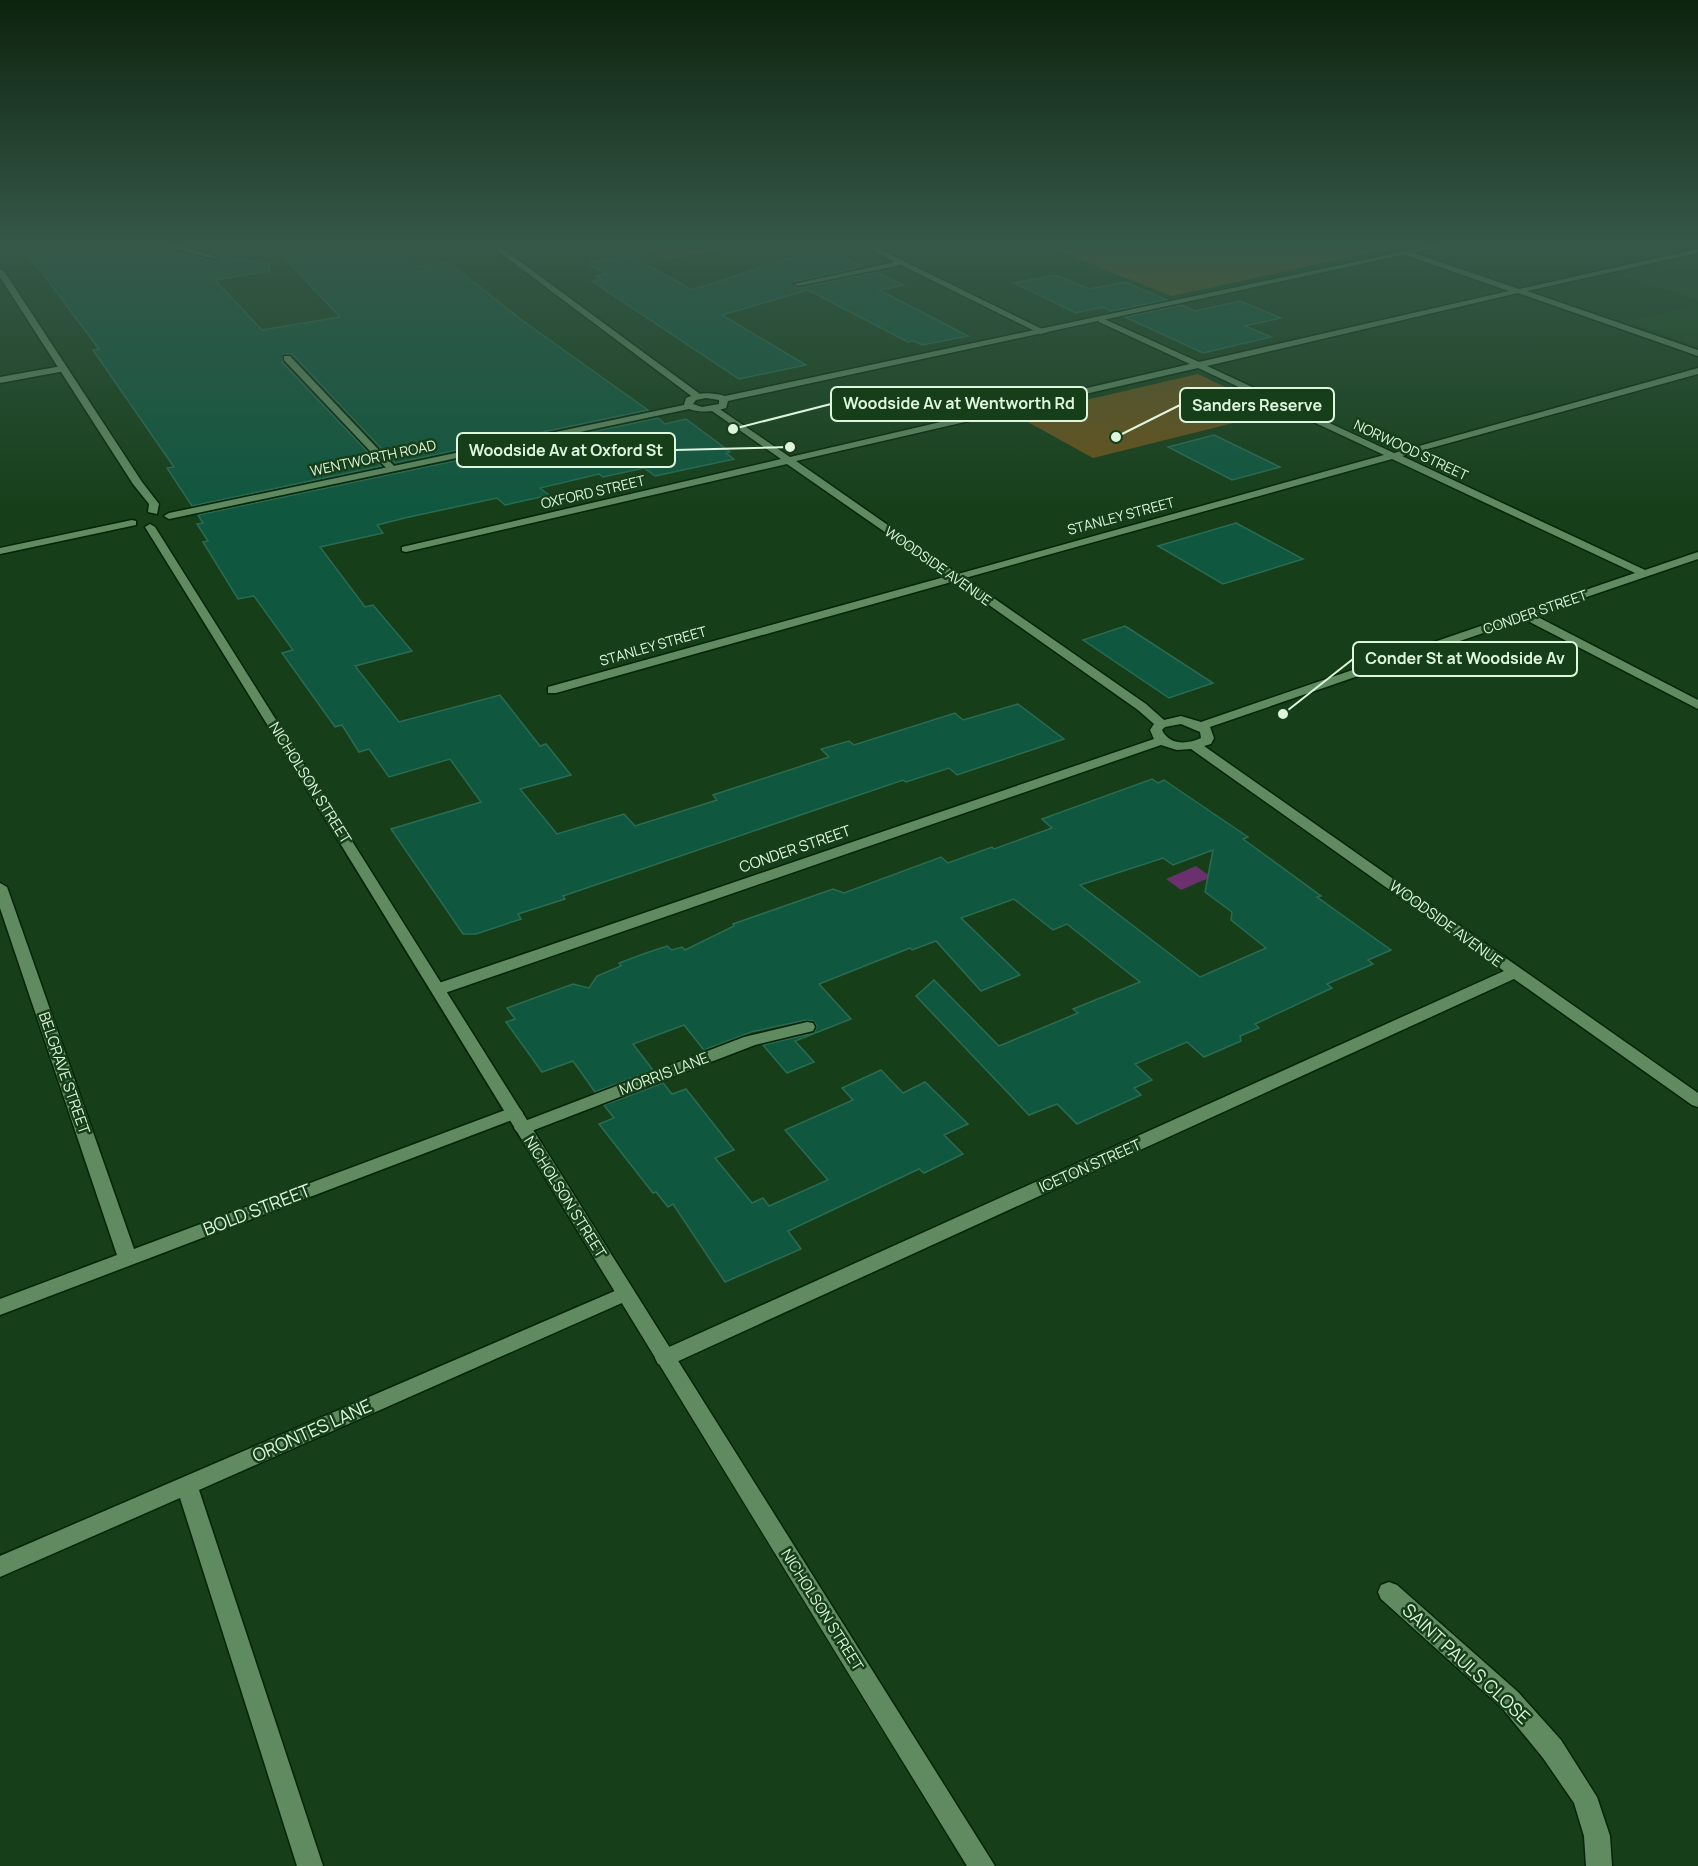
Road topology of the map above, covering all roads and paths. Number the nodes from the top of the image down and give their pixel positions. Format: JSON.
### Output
{"nodes":[{"id":1,"x":39,"y":333,"type":"edge"},
{"id":2,"x":612,"y":333,"type":"edge"},
{"id":3,"x":1039,"y":333,"type":"edge"},
{"id":4,"x":1130,"y":333,"type":"edge"},
{"id":5,"x":1335,"y":333,"type":"edge"},
{"id":6,"x":1640,"y":333,"type":"edge"},
{"id":7,"x":1698,"y":353,"type":"edge"},
{"id":8,"x":287,"y":358,"type":"dead end"},
{"id":9,"x":1197,"y":365,"type":"junction"},
{"id":10,"x":62,"y":369,"type":"junction"},
{"id":11,"x":1698,"y":371,"type":"edge"},
{"id":12,"x":0,"y":380,"type":"edge"},
{"id":13,"x":697,"y":396,"type":"junction"},
{"id":14,"x":724,"y":399,"type":"junction"},
{"id":15,"x":690,"y":406,"type":"junction"},
{"id":16,"x":715,"y":409,"type":"junction"},
{"id":17,"x":1394,"y":456,"type":"junction"},
{"id":18,"x":791,"y":460,"type":"junction"},
{"id":19,"x":392,"y":469,"type":"junction"},
{"id":20,"x":153,"y":512,"type":"junction"},
{"id":21,"x":169,"y":516,"type":"junction"},
{"id":22,"x":132,"y":523,"type":"junction"},
{"id":23,"x":150,"y":527,"type":"junction"},
{"id":24,"x":406,"y":549,"type":"dead end"},
{"id":25,"x":0,"y":551,"type":"edge"},
{"id":26,"x":1698,"y":555,"type":"edge"},
{"id":27,"x":1644,"y":573,"type":"junction"},
{"id":28,"x":954,"y":577,"type":"junction"},
{"id":29,"x":1525,"y":615,"type":"junction"},
{"id":30,"x":552,"y":690,"type":"dead end"},
{"id":31,"x":1698,"y":705,"type":"edge"},
{"id":32,"x":1161,"y":724,"type":"junction"},
{"id":33,"x":1202,"y":726,"type":"junction"},
{"id":34,"x":1162,"y":740,"type":"junction"},
{"id":35,"x":1195,"y":746,"type":"junction"},
{"id":36,"x":0,"y":886,"type":"edge"},
{"id":37,"x":1515,"y":972,"type":"junction"},
{"id":38,"x":439,"y":990,"type":"junction"},
{"id":39,"x":807,"y":1027,"type":"dead end"},
{"id":40,"x":1698,"y":1101,"type":"edge"},
{"id":41,"x":518,"y":1121,"type":"junction"},
{"id":42,"x":128,"y":1259,"type":"junction"},
{"id":43,"x":624,"y":1294,"type":"junction"},
{"id":44,"x":0,"y":1307,"type":"edge"},
{"id":45,"x":665,"y":1358,"type":"junction"},
{"id":46,"x":187,"y":1486,"type":"junction"},
{"id":47,"x":0,"y":1567,"type":"edge"},
{"id":48,"x":1389,"y":1592,"type":"dead end"},
{"id":49,"x":310,"y":1866,"type":"edge"},
{"id":50,"x":982,"y":1866,"type":"edge"},
{"id":51,"x":1599,"y":1866,"type":"edge"}],
"edges":[{"from":1,"to":10,"type":"street"},
{"from":2,"to":13,"type":"street"},
{"from":3,"to":14,"type":"street"},
{"from":4,"to":9,"type":"street","name":"NORWOOD STREET"},
{"from":5,"to":9,"type":"street","name":"OXFORD STREET"},
{"from":6,"to":7,"type":"street"},
{"from":8,"to":19,"type":"street"},
{"from":9,"to":17,"type":"street","name":"NORWOOD STREET"},
{"from":9,"to":18,"type":"street","name":"OXFORD STREET"},
{"from":10,"to":12,"type":"street"},
{"from":10,"to":20,"type":"street"},
{"from":11,"to":17,"type":"street","name":"STANLEY STREET"},
{"from":13,"to":14,"type":"street"},
{"from":13,"to":15,"type":"street"},
{"from":14,"to":16,"type":"street"},
{"from":15,"to":16,"type":"street","name":"WENTWORTH ROAD"},
{"from":15,"to":19,"type":"street","name":"WENTWORTH ROAD"},
{"from":16,"to":18,"type":"street","name":"WOODSIDE AVENUE"},
{"from":17,"to":27,"type":"street","name":"NORWOOD STREET"},
{"from":17,"to":28,"type":"street","name":"STANLEY STREET"},
{"from":18,"to":24,"type":"street","name":"OXFORD STREET"},
{"from":18,"to":28,"type":"street","name":"WOODSIDE AVENUE"},
{"from":19,"to":21,"type":"street","name":"WENTWORTH ROAD"},
{"from":20,"to":21,"type":"street"},
{"from":20,"to":22,"type":"street"},
{"from":21,"to":23,"type":"street"},
{"from":22,"to":23,"type":"street"},
{"from":22,"to":25,"type":"street"},
{"from":23,"to":38,"type":"street","name":"NICHOLSON STREET"},
{"from":26,"to":27,"type":"street","name":"CONDER STREET"},
{"from":27,"to":29,"type":"street","name":"CONDER STREET"},
{"from":28,"to":30,"type":"street","name":"STANLEY STREET"},
{"from":28,"to":32,"type":"street","name":"WOODSIDE AVENUE"},
{"from":29,"to":31,"type":"street"},
{"from":29,"to":33,"type":"street","name":"CONDER STREET"},
{"from":32,"to":33,"type":"street","name":"CONDER STREET"},
{"from":32,"to":34,"type":"street"},
{"from":33,"to":35,"type":"street"},
{"from":34,"to":35,"type":"street"},
{"from":34,"to":38,"type":"street","name":"CONDER STREET"},
{"from":35,"to":37,"type":"street","name":"WOODSIDE AVENUE"},
{"from":36,"to":42,"type":"street","name":"BELGRAVE STREET"},
{"from":37,"to":40,"type":"street","name":"WOODSIDE AVENUE"},
{"from":37,"to":45,"type":"street","name":"ICETON STREET"},
{"from":38,"to":41,"type":"street","name":"NICHOLSON STREET"},
{"from":39,"to":41,"type":"street","name":"MORRIS LANE"},
{"from":41,"to":42,"type":"street","name":"BOLD STREET"},
{"from":41,"to":43,"type":"street","name":"NICHOLSON STREET"},
{"from":42,"to":44,"type":"street","name":"BOLD STREET"},
{"from":43,"to":45,"type":"street","name":"NICHOLSON STREET"},
{"from":43,"to":46,"type":"street","name":"ORONTES LANE"},
{"from":45,"to":50,"type":"street","name":"NICHOLSON STREET"},
{"from":46,"to":47,"type":"street","name":"ORONTES LANE"},
{"from":46,"to":49,"type":"street"},
{"from":48,"to":51,"type":"street","name":"SAINT PAULS CLOSE"}]}
